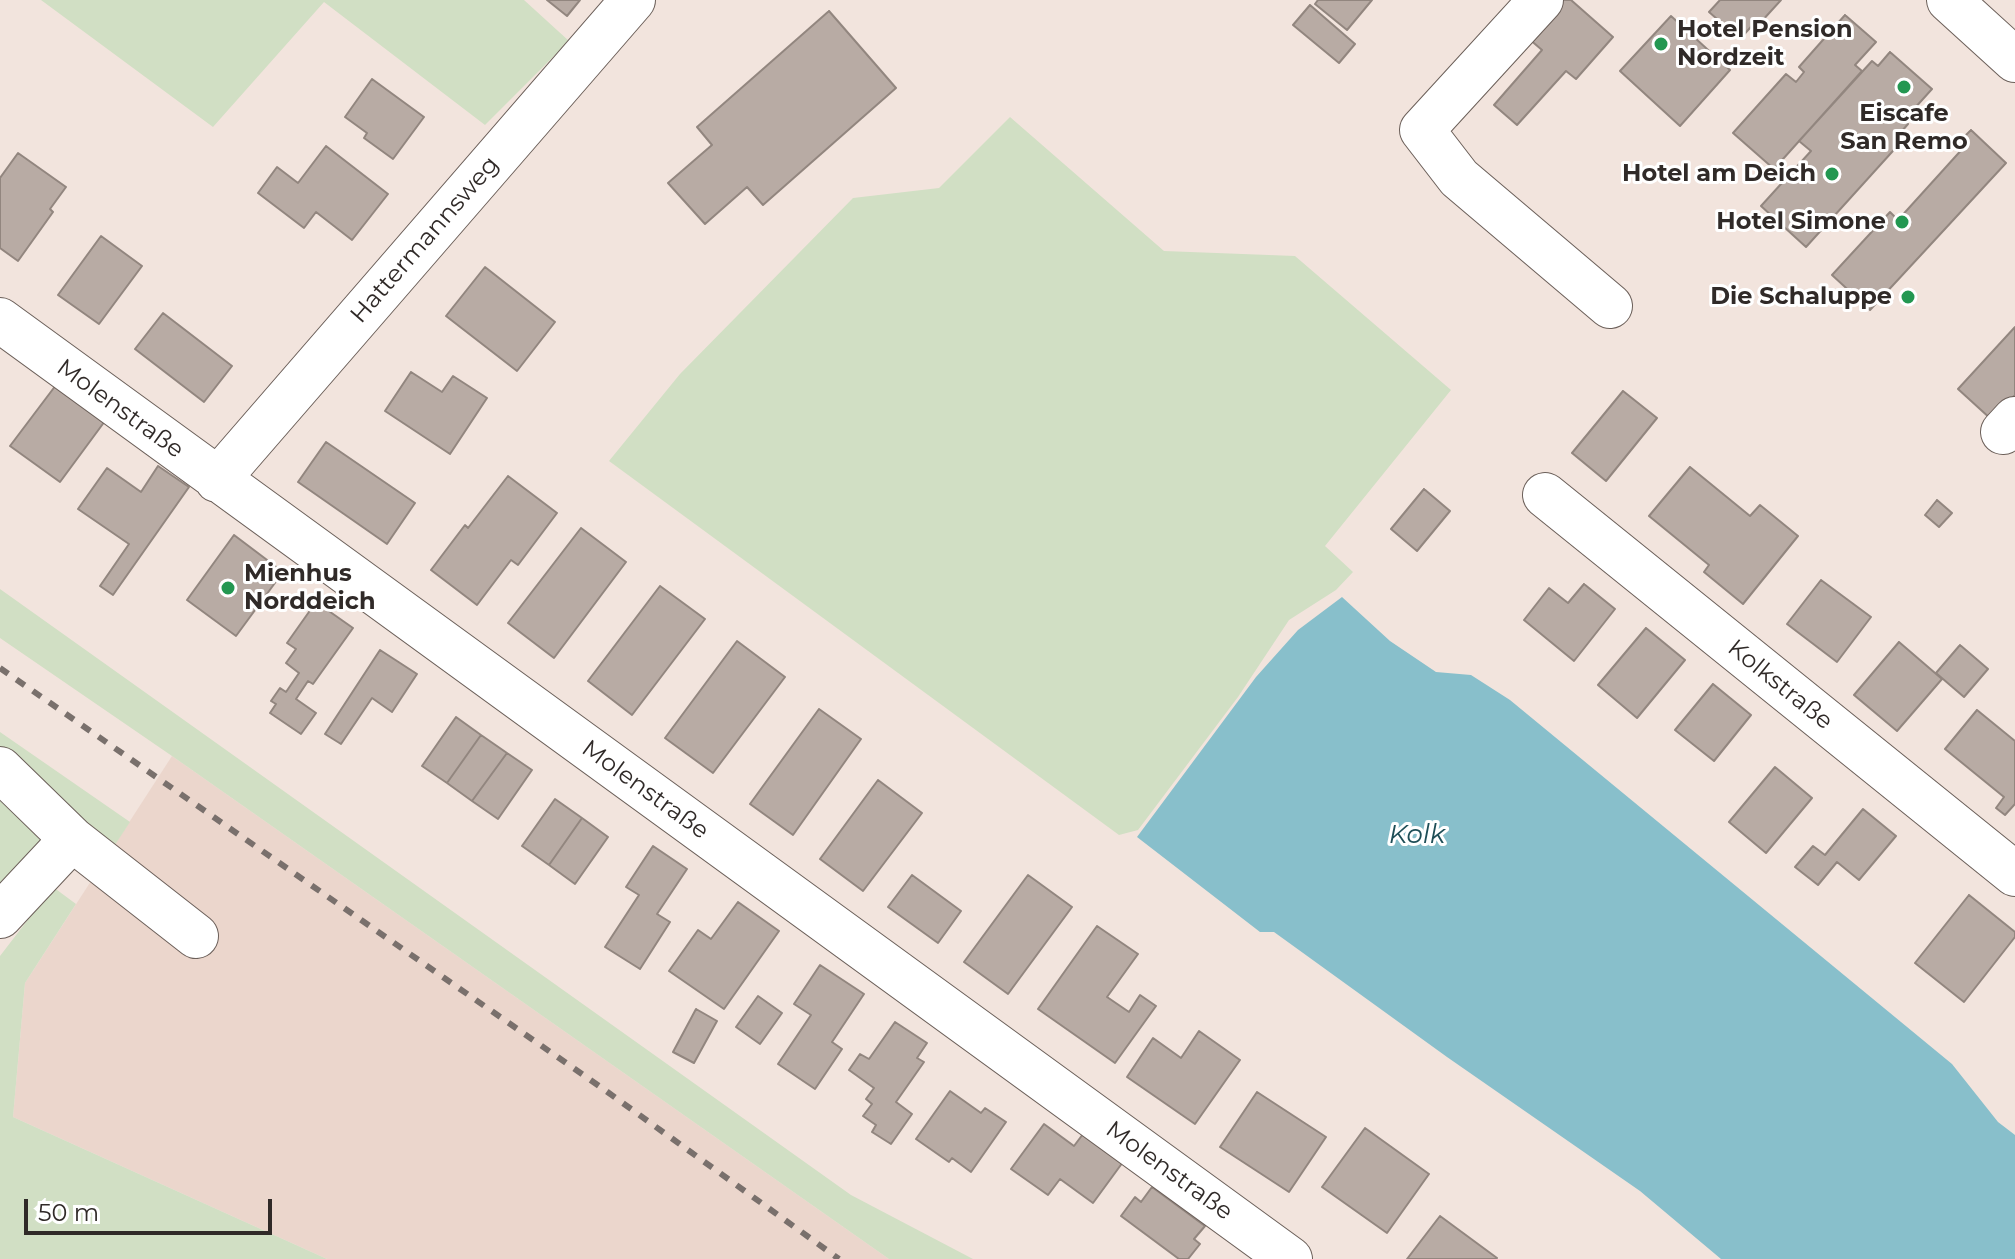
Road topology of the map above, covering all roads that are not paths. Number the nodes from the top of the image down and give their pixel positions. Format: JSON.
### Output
{"nodes":[{"id":1,"x":633,"y":0,"type":"edge"},
{"id":2,"x":1541,"y":0,"type":"edge"},
{"id":3,"x":1971,"y":7,"type":"edge"},
{"id":4,"x":2015,"y":60,"type":"edge"},
{"id":5,"x":1610,"y":306,"type":"dead end"},
{"id":6,"x":0,"y":320,"type":"edge"},
{"id":7,"x":217,"y":480,"type":"junction"},
{"id":8,"x":1545,"y":495,"type":"dead end"},
{"id":9,"x":0,"y":769,"type":"edge"},
{"id":10,"x":72,"y":839,"type":"junction"},
{"id":11,"x":2015,"y":874,"type":"edge"},
{"id":12,"x":0,"y":916,"type":"edge"},
{"id":13,"x":196,"y":936,"type":"dead end"},
{"id":14,"x":1290,"y":1259,"type":"edge"}],
"edges":[{"from":1,"to":7,"type":"street","name":"Hattermannsweg"},
{"from":2,"to":5,"type":"street"},
{"from":3,"to":4,"type":"street"},
{"from":6,"to":7,"type":"street","name":"Molenstraße"},
{"from":7,"to":14,"type":"street","name":"Molenstraße"},
{"from":8,"to":11,"type":"street","name":"Kolkstraße"},
{"from":9,"to":10,"type":"street"},
{"from":10,"to":12,"type":"street"},
{"from":10,"to":13,"type":"street"}]}
